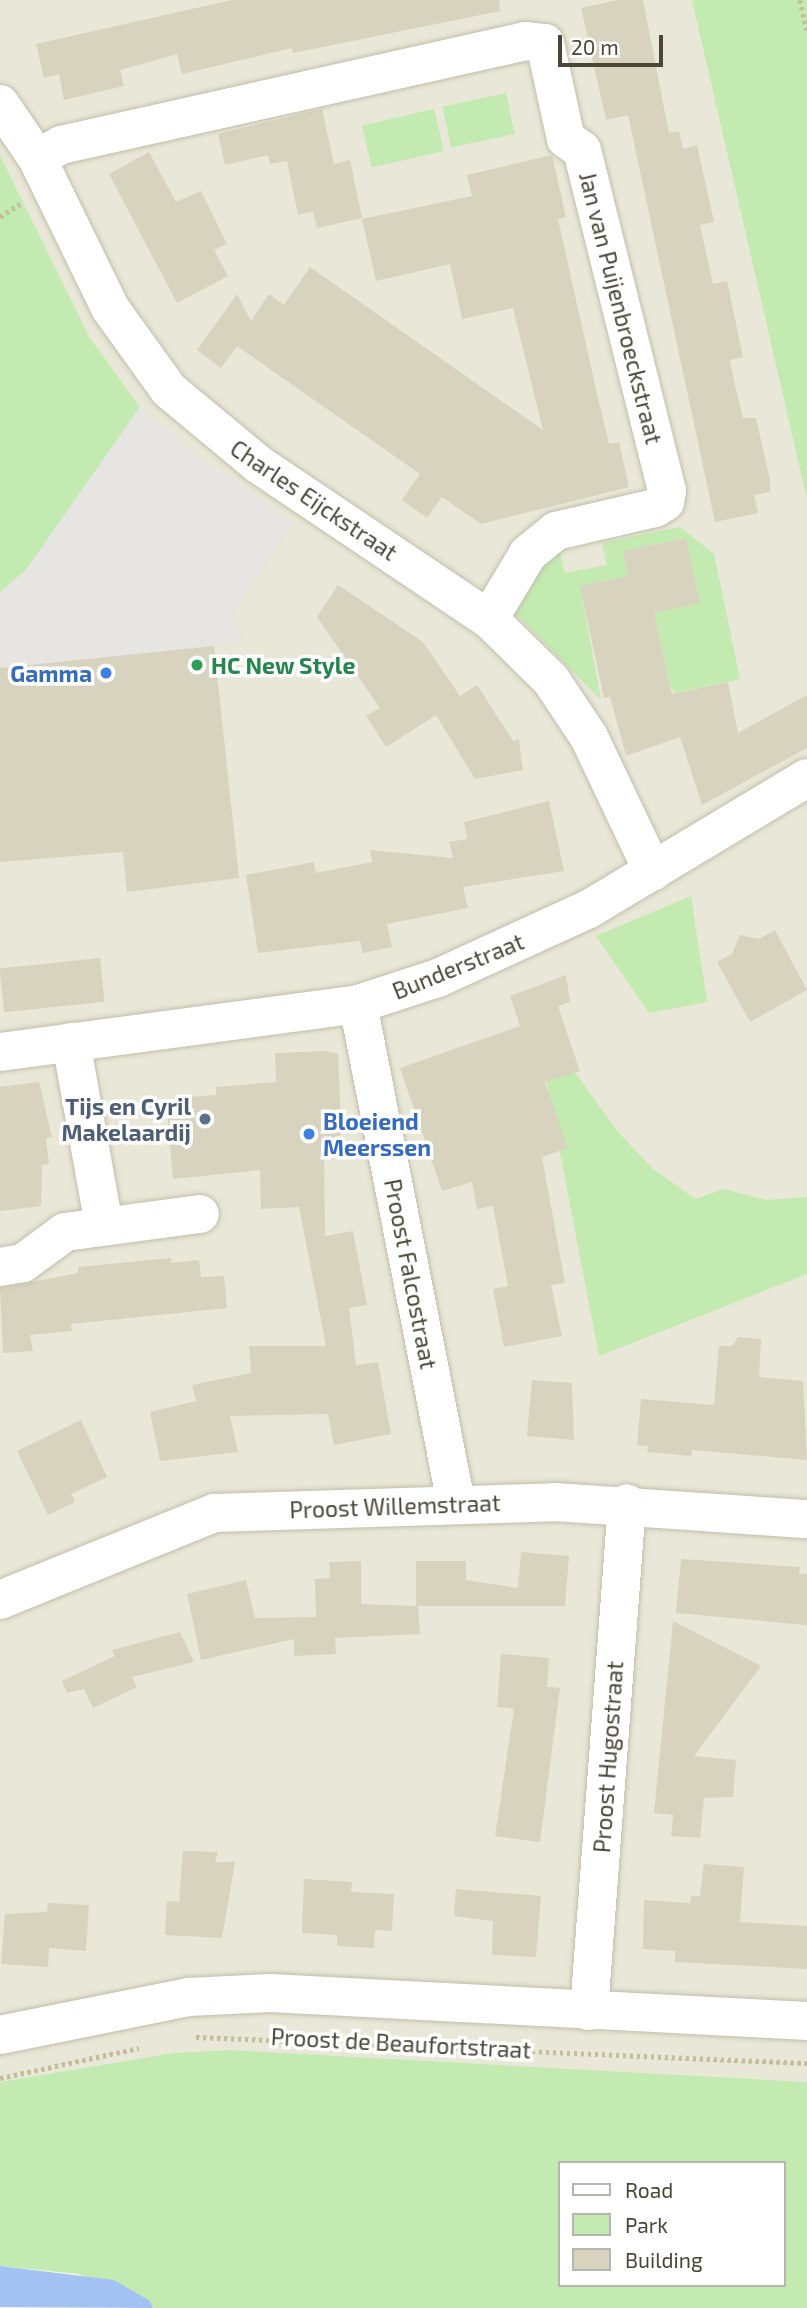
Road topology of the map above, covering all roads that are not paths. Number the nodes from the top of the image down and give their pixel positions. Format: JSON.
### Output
{"nodes":[{"id":1,"x":0,"y":104,"type":"edge"},
{"id":2,"x":37,"y":158,"type":"junction"},
{"id":3,"x":489,"y":619,"type":"junction"},
{"id":4,"x":807,"y":778,"type":"edge"},
{"id":5,"x":653,"y":872,"type":"junction"},
{"id":6,"x":358,"y":1004,"type":"junction"},
{"id":7,"x":71,"y":1042,"type":"junction"},
{"id":8,"x":0,"y":1052,"type":"edge"},
{"id":9,"x":200,"y":1214,"type":"dead end"},
{"id":10,"x":104,"y":1226,"type":"junction"},
{"id":11,"x":0,"y":1267,"type":"edge"},
{"id":12,"x":456,"y":1503,"type":"junction"},
{"id":13,"x":627,"y":1503,"type":"junction"},
{"id":14,"x":807,"y":1519,"type":"edge"},
{"id":15,"x":0,"y":1600,"type":"edge"},
{"id":16,"x":589,"y":2011,"type":"junction"},
{"id":17,"x":807,"y":2021,"type":"edge"},
{"id":18,"x":0,"y":2035,"type":"edge"}],
"edges":[{"from":1,"to":2,"type":"street","name":"Charles Eijckstraat"},
{"from":2,"to":3,"type":"street","name":"Charles Eijckstraat"},
{"from":2,"to":3,"type":"street","name":"Jan van Puijenbroeckstraat"},
{"from":3,"to":5,"type":"street","name":"Charles Eijckstraat"},
{"from":4,"to":5,"type":"street","name":"Bunderstraat"},
{"from":5,"to":6,"type":"street","name":"Bunderstraat"},
{"from":6,"to":7,"type":"street","name":"Bunderstraat"},
{"from":6,"to":12,"type":"street","name":"Proost Falcostraat"},
{"from":7,"to":8,"type":"street","name":"Bunderstraat"},
{"from":7,"to":10,"type":"street"},
{"from":9,"to":10,"type":"street"},
{"from":10,"to":11,"type":"street"},
{"from":12,"to":13,"type":"street","name":"Proost Willemstraat"},
{"from":12,"to":15,"type":"street","name":"Proost Willemstraat"},
{"from":13,"to":14,"type":"street","name":"Proost Willemstraat"},
{"from":13,"to":16,"type":"street","name":"Proost Hugostraat"},
{"from":16,"to":17,"type":"street","name":"Proost de Beaufortstraat"},
{"from":16,"to":18,"type":"street","name":"Proost de Beaufortstraat"}]}
